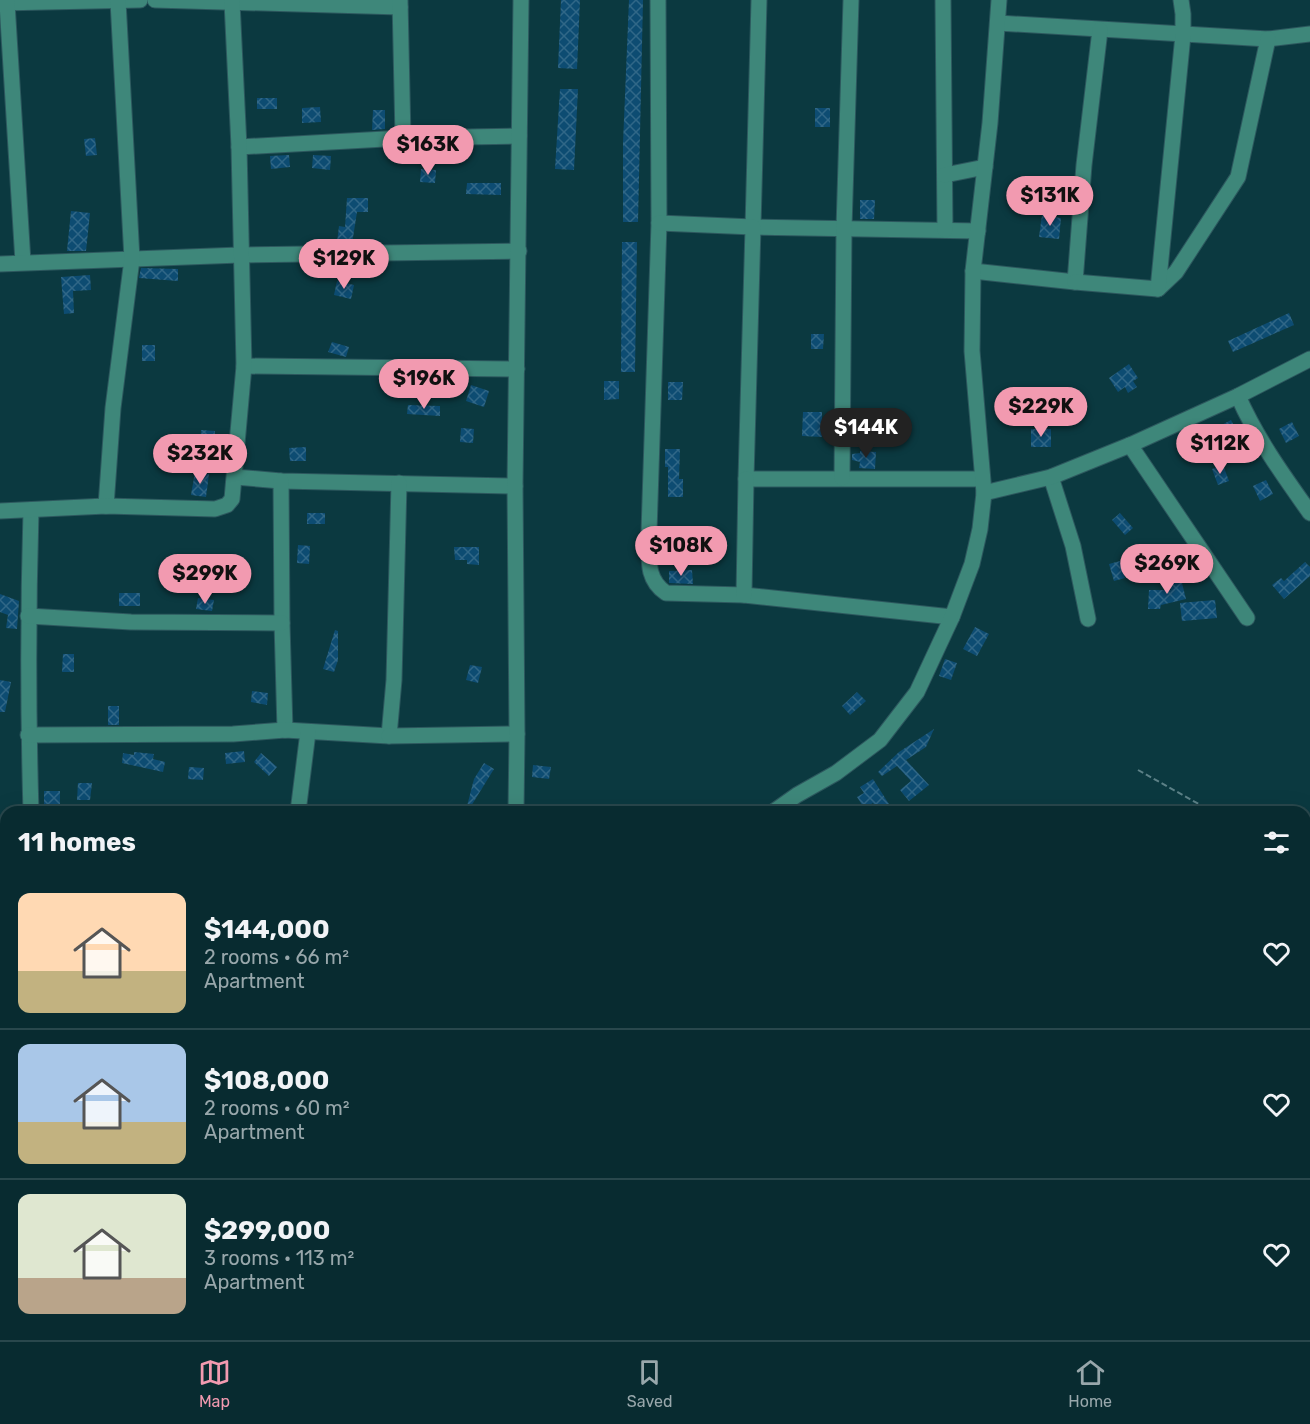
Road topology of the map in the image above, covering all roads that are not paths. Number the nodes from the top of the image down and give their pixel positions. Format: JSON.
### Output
{"nodes":[{"id":1,"x":140,"y":0,"type":"edge"},
{"id":2,"x":155,"y":0,"type":"edge"},
{"id":3,"x":521,"y":0,"type":"edge"},
{"id":4,"x":658,"y":0,"type":"edge"},
{"id":5,"x":759,"y":0,"type":"edge"},
{"id":6,"x":851,"y":0,"type":"edge"},
{"id":7,"x":943,"y":0,"type":"edge"},
{"id":8,"x":999,"y":0,"type":"edge"},
{"id":9,"x":1181,"y":0,"type":"edge"},
{"id":10,"x":118,"y":1,"type":"edge"},
{"id":11,"x":232,"y":2,"type":"junction"},
{"id":12,"x":3,"y":3,"type":"edge"},
{"id":13,"x":400,"y":3,"type":"edge"},
{"id":14,"x":998,"y":23,"type":"junction"},
{"id":15,"x":1100,"y":30,"type":"junction"},
{"id":16,"x":1310,"y":34,"type":"edge"},
{"id":17,"x":1183,"y":35,"type":"junction"},
{"id":18,"x":1268,"y":39,"type":"junction"},
{"id":19,"x":519,"y":136,"type":"junction"},
{"id":20,"x":403,"y":138,"type":"junction"},
{"id":21,"x":239,"y":147,"type":"junction"},
{"id":22,"x":985,"y":167,"type":"junction"},
{"id":23,"x":945,"y":175,"type":"junction"},
{"id":24,"x":659,"y":223,"type":"junction"},
{"id":25,"x":753,"y":227,"type":"junction"},
{"id":26,"x":844,"y":228,"type":"junction"},
{"id":27,"x":945,"y":230,"type":"junction"},
{"id":28,"x":978,"y":231,"type":"junction"},
{"id":29,"x":519,"y":251,"type":"junction"},
{"id":30,"x":240,"y":255,"type":"junction"},
{"id":31,"x":132,"y":259,"type":"junction"},
{"id":32,"x":23,"y":262,"type":"junction"},
{"id":33,"x":0,"y":264,"type":"edge"},
{"id":34,"x":973,"y":271,"type":"junction"},
{"id":35,"x":1075,"y":282,"type":"junction"},
{"id":36,"x":1158,"y":289,"type":"junction"},
{"id":37,"x":1310,"y":359,"type":"edge"},
{"id":38,"x":244,"y":366,"type":"junction"},
{"id":39,"x":517,"y":369,"type":"junction"},
{"id":40,"x":1238,"y":396,"type":"junction"},
{"id":41,"x":1130,"y":445,"type":"junction"},
{"id":42,"x":235,"y":477,"type":"junction"},
{"id":43,"x":1051,"y":477,"type":"junction"},
{"id":44,"x":746,"y":478,"type":"junction"},
{"id":45,"x":842,"y":478,"type":"junction"},
{"id":46,"x":281,"y":481,"type":"junction"},
{"id":47,"x":399,"y":483,"type":"junction"},
{"id":48,"x":515,"y":486,"type":"junction"},
{"id":49,"x":983,"y":486,"type":"junction"},
{"id":50,"x":106,"y":506,"type":"junction"},
{"id":51,"x":31,"y":510,"type":"junction"},
{"id":52,"x":0,"y":511,"type":"edge"},
{"id":53,"x":1310,"y":513,"type":"edge"},
{"id":54,"x":744,"y":595,"type":"junction"},
{"id":55,"x":28,"y":616,"type":"junction"},
{"id":56,"x":952,"y":617,"type":"junction"},
{"id":57,"x":1247,"y":618,"type":"dead end"},
{"id":58,"x":1088,"y":619,"type":"dead end"},
{"id":59,"x":282,"y":623,"type":"junction"},
{"id":60,"x":285,"y":730,"type":"junction"},
{"id":61,"x":309,"y":732,"type":"junction"},
{"id":62,"x":518,"y":734,"type":"junction"},
{"id":63,"x":28,"y":735,"type":"junction"},
{"id":64,"x":389,"y":736,"type":"junction"},
{"id":65,"x":31,"y":806,"type":"edge"},
{"id":66,"x":299,"y":806,"type":"edge"},
{"id":67,"x":516,"y":806,"type":"edge"},
{"id":68,"x":781,"y":806,"type":"edge"}],
"edges":[{"from":1,"to":10,"type":"street"},
{"from":2,"to":11,"type":"street"},
{"from":3,"to":19,"type":"street"},
{"from":4,"to":24,"type":"street"},
{"from":5,"to":25,"type":"street"},
{"from":6,"to":26,"type":"street"},
{"from":7,"to":23,"type":"street"},
{"from":8,"to":14,"type":"street"},
{"from":9,"to":17,"type":"street"},
{"from":10,"to":12,"type":"street"},
{"from":10,"to":31,"type":"street"},
{"from":11,"to":13,"type":"street"},
{"from":11,"to":21,"type":"street"},
{"from":12,"to":32,"type":"street"},
{"from":13,"to":20,"type":"street"},
{"from":14,"to":15,"type":"street"},
{"from":14,"to":22,"type":"street"},
{"from":15,"to":17,"type":"street"},
{"from":15,"to":35,"type":"street"},
{"from":16,"to":18,"type":"street"},
{"from":17,"to":18,"type":"street"},
{"from":17,"to":36,"type":"street"},
{"from":18,"to":36,"type":"street"},
{"from":19,"to":20,"type":"street"},
{"from":19,"to":29,"type":"street"},
{"from":20,"to":21,"type":"street"},
{"from":21,"to":30,"type":"street"},
{"from":22,"to":23,"type":"street"},
{"from":22,"to":28,"type":"street"},
{"from":23,"to":27,"type":"street"},
{"from":24,"to":25,"type":"street"},
{"from":24,"to":54,"type":"street"},
{"from":25,"to":26,"type":"street"},
{"from":25,"to":44,"type":"street"},
{"from":26,"to":27,"type":"street"},
{"from":26,"to":45,"type":"street"},
{"from":27,"to":28,"type":"street"},
{"from":28,"to":34,"type":"street"},
{"from":29,"to":30,"type":"street"},
{"from":29,"to":39,"type":"street"},
{"from":30,"to":31,"type":"street"},
{"from":30,"to":38,"type":"street"},
{"from":31,"to":32,"type":"street"},
{"from":31,"to":50,"type":"street"},
{"from":32,"to":33,"type":"street"},
{"from":34,"to":35,"type":"street"},
{"from":34,"to":49,"type":"street"},
{"from":35,"to":36,"type":"street"},
{"from":37,"to":40,"type":"street"},
{"from":38,"to":39,"type":"street"},
{"from":38,"to":42,"type":"street"},
{"from":39,"to":48,"type":"street"},
{"from":40,"to":41,"type":"street"},
{"from":40,"to":53,"type":"street"},
{"from":41,"to":43,"type":"street"},
{"from":41,"to":57,"type":"street"},
{"from":42,"to":46,"type":"street"},
{"from":42,"to":50,"type":"street"},
{"from":43,"to":49,"type":"street"},
{"from":43,"to":58,"type":"street"},
{"from":44,"to":45,"type":"street"},
{"from":44,"to":54,"type":"street"},
{"from":45,"to":49,"type":"street"},
{"from":46,"to":47,"type":"street"},
{"from":46,"to":59,"type":"street"},
{"from":47,"to":48,"type":"street"},
{"from":47,"to":64,"type":"street"},
{"from":48,"to":62,"type":"street"},
{"from":49,"to":56,"type":"street"},
{"from":50,"to":51,"type":"street"},
{"from":51,"to":52,"type":"street"},
{"from":51,"to":55,"type":"street"},
{"from":54,"to":56,"type":"street"},
{"from":55,"to":59,"type":"street"},
{"from":55,"to":63,"type":"street"},
{"from":56,"to":68,"type":"street"},
{"from":59,"to":60,"type":"street"},
{"from":60,"to":61,"type":"street"},
{"from":60,"to":63,"type":"street"},
{"from":61,"to":64,"type":"street"},
{"from":61,"to":66,"type":"street"},
{"from":62,"to":64,"type":"street"},
{"from":62,"to":67,"type":"street"},
{"from":63,"to":65,"type":"street"}]}
